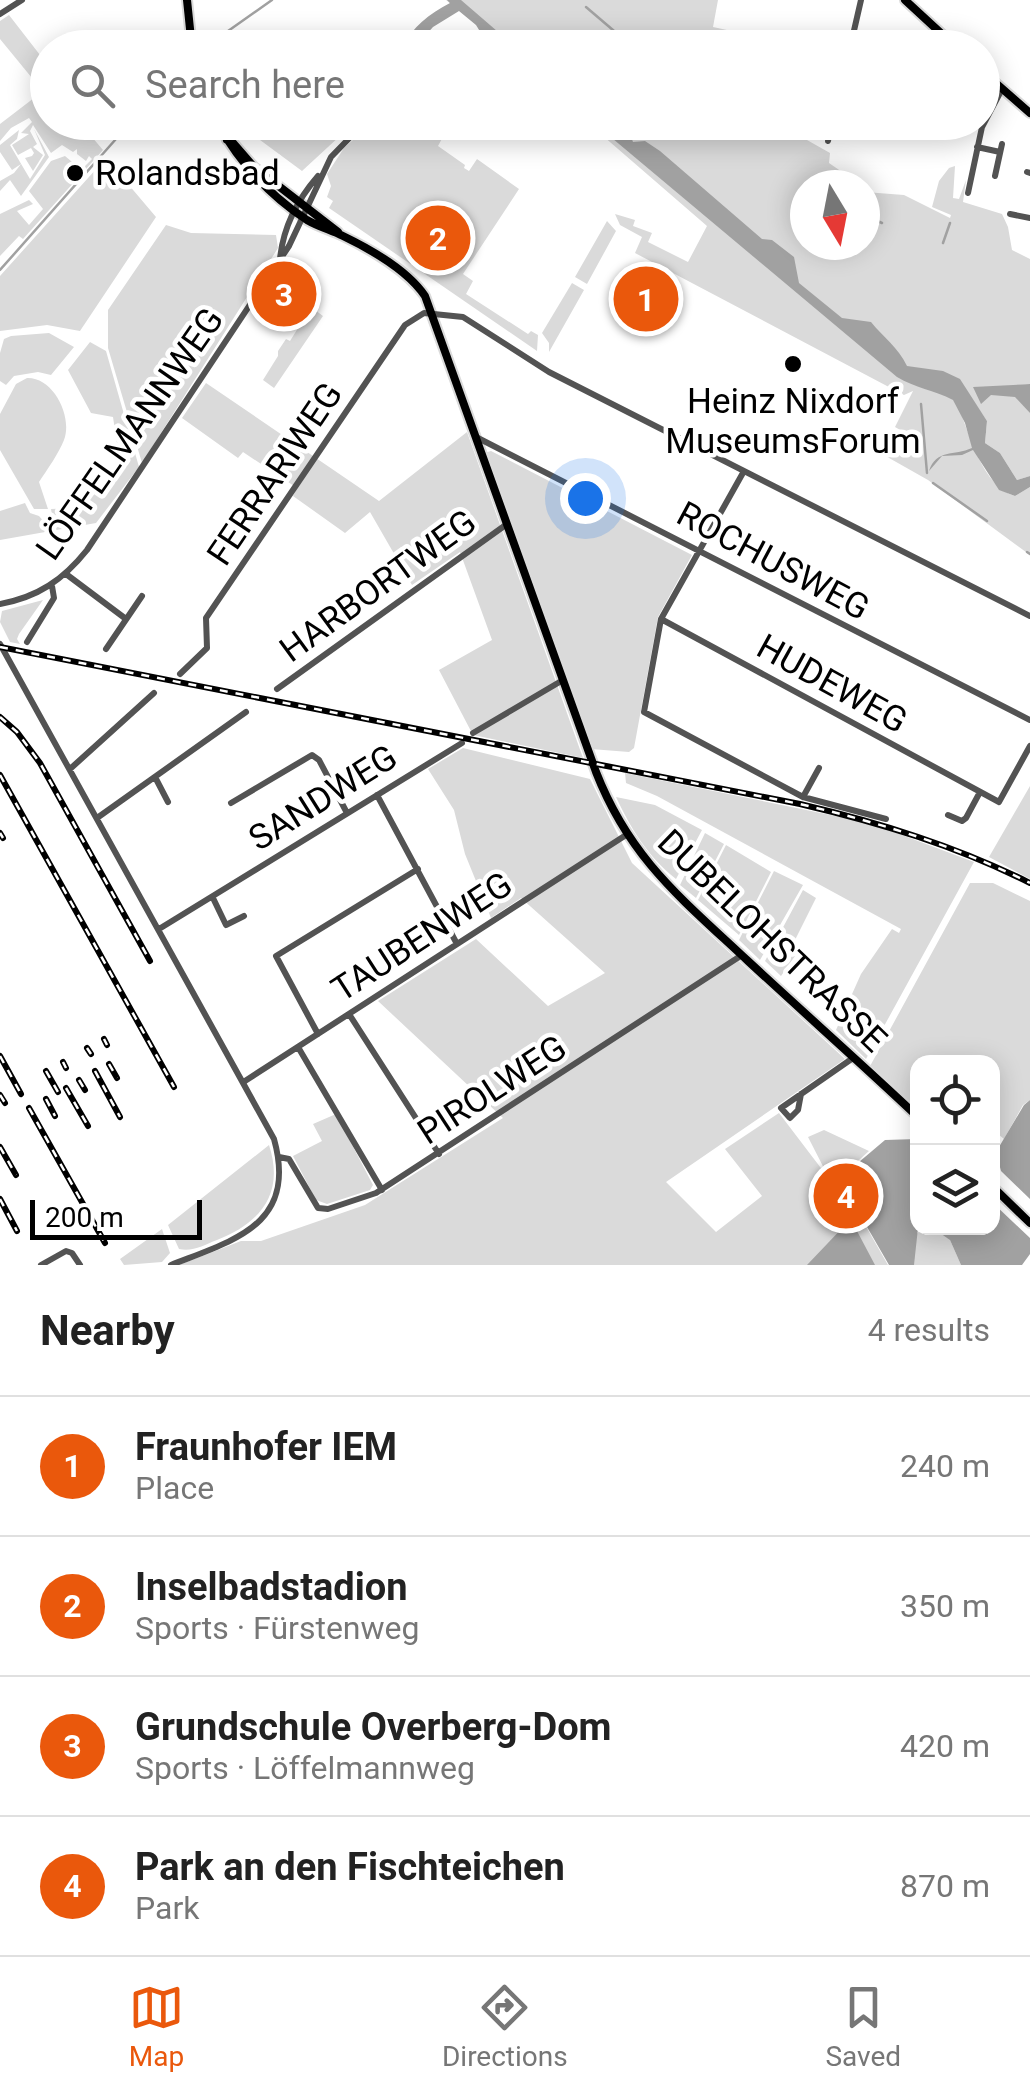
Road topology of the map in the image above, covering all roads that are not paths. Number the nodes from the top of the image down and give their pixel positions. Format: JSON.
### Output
{"nodes":[{"id":1,"x":22,"y":0,"type":"edge"},
{"id":2,"x":187,"y":0,"type":"edge"},
{"id":3,"x":861,"y":0,"type":"edge"},
{"id":4,"x":905,"y":0,"type":"edge"},
{"id":5,"x":0,"y":14,"type":"edge"},
{"id":6,"x":190,"y":30,"type":"edge"},
{"id":7,"x":854,"y":30,"type":"edge"},
{"id":8,"x":938,"y":30,"type":"edge"},
{"id":9,"x":1002,"y":88,"type":"joint"},
{"id":10,"x":1000,"y":91,"type":"edge"},
{"id":11,"x":1028,"y":111,"type":"edge"},
{"id":12,"x":227,"y":140,"type":"edge"},
{"id":13,"x":345,"y":140,"type":"edge"},
{"id":14,"x":979,"y":140,"type":"edge"},
{"id":15,"x":977,"y":147,"type":"junction"},
{"id":16,"x":995,"y":176,"type":"dead end"},
{"id":17,"x":968,"y":193,"type":"dead end"},
{"id":18,"x":301,"y":208,"type":"junction"},
{"id":19,"x":1010,"y":214,"type":"dead end"},
{"id":20,"x":1030,"y":218,"type":"edge"},
{"id":21,"x":432,"y":314,"type":"junction"},
{"id":22,"x":475,"y":436,"type":"junction"},
{"id":23,"x":493,"y":446,"type":"junction"},
{"id":24,"x":479,"y":448,"type":"junction"},
{"id":25,"x":744,"y":471,"type":"junction"},
{"id":26,"x":507,"y":524,"type":"junction"},
{"id":27,"x":700,"y":549,"type":"junction"},
{"id":28,"x":66,"y":574,"type":"junction"},
{"id":29,"x":52,"y":586,"type":"junction"},
{"id":30,"x":142,"y":596,"type":"dead end"},
{"id":31,"x":0,"y":604,"type":"edge"},
{"id":32,"x":1030,"y":616,"type":"edge"},
{"id":33,"x":126,"y":619,"type":"junction"},
{"id":34,"x":661,"y":619,"type":"junction"},
{"id":35,"x":27,"y":642,"type":"dead end"},
{"id":36,"x":0,"y":644,"type":"edge"},
{"id":37,"x":106,"y":649,"type":"dead end"},
{"id":38,"x":180,"y":674,"type":"dead end"},
{"id":39,"x":562,"y":680,"type":"junction"},
{"id":40,"x":277,"y":689,"type":"dead end"},
{"id":41,"x":154,"y":693,"type":"dead end"},
{"id":42,"x":246,"y":712,"type":"dead end"},
{"id":43,"x":1030,"y":720,"type":"edge"},
{"id":44,"x":473,"y":733,"type":"dead end"},
{"id":45,"x":462,"y":743,"type":"dead end"},
{"id":46,"x":1030,"y":746,"type":"edge"},
{"id":47,"x":819,"y":768,"type":"dead end"},
{"id":48,"x":70,"y":770,"type":"junction"},
{"id":49,"x":154,"y":777,"type":"junction"},
{"id":50,"x":980,"y":792,"type":"junction"},
{"id":51,"x":377,"y":796,"type":"junction"},
{"id":52,"x":803,"y":797,"type":"junction"},
{"id":53,"x":168,"y":802,"type":"dead end"},
{"id":54,"x":231,"y":803,"type":"dead end"},
{"id":55,"x":347,"y":813,"type":"junction"},
{"id":56,"x":948,"y":815,"type":"dead end"},
{"id":57,"x":97,"y":818,"type":"junction"},
{"id":58,"x":886,"y":819,"type":"dead end"},
{"id":59,"x":626,"y":835,"type":"junction"},
{"id":60,"x":418,"y":870,"type":"junction"},
{"id":61,"x":212,"y":898,"type":"junction"},
{"id":62,"x":244,"y":916,"type":"dead end"},
{"id":63,"x":159,"y":930,"type":"junction"},
{"id":64,"x":458,"y":944,"type":"junction"},
{"id":65,"x":742,"y":956,"type":"junction"},
{"id":66,"x":349,"y":1014,"type":"junction"},
{"id":67,"x":318,"y":1034,"type":"junction"},
{"id":68,"x":298,"y":1047,"type":"junction"},
{"id":69,"x":853,"y":1058,"type":"junction"},
{"id":70,"x":244,"y":1082,"type":"junction"},
{"id":71,"x":800,"y":1094,"type":"dead end"},
{"id":72,"x":910,"y":1110,"type":"edge"},
{"id":73,"x":439,"y":1154,"type":"junction"},
{"id":74,"x":279,"y":1157,"type":"junction"},
{"id":75,"x":382,"y":1190,"type":"junction"},
{"id":76,"x":1000,"y":1194,"type":"edge"},
{"id":77,"x":1029,"y":1221,"type":"edge"},
{"id":78,"x":41,"y":1265,"type":"edge"},
{"id":79,"x":80,"y":1265,"type":"edge"},
{"id":80,"x":170,"y":1265,"type":"edge"}],
"edges":[{"from":1,"to":5,"type":"street"},
{"from":2,"to":6,"type":"main road"},
{"from":3,"to":7,"type":"street"},
{"from":4,"to":8,"type":"main road"},
{"from":9,"to":10,"type":"street"},
{"from":9,"to":11,"type":"main road"},
{"from":12,"to":18,"type":"main road","name":"DUBELOHSTRASSE"},
{"from":13,"to":18,"type":"street","name":"LÖFFELMANNWEG"},
{"from":14,"to":15,"type":"street"},
{"from":15,"to":16,"type":"street"},
{"from":15,"to":17,"type":"street"},
{"from":18,"to":21,"type":"main road","name":"DUBELOHSTRASSE"},
{"from":18,"to":28,"type":"street","name":"LÖFFELMANNWEG"},
{"from":19,"to":20,"type":"street"},
{"from":21,"to":22,"type":"main road","name":"DUBELOHSTRASSE"},
{"from":21,"to":25,"type":"street"},
{"from":21,"to":38,"type":"street","name":"FERRARIWEG"},
{"from":22,"to":23,"type":"street","name":"ROCHUSWEG"},
{"from":22,"to":24,"type":"main road","name":"DUBELOHSTRASSE"},
{"from":23,"to":24,"type":"street"},
{"from":23,"to":27,"type":"street","name":"ROCHUSWEG"},
{"from":24,"to":26,"type":"main road","name":"DUBELOHSTRASSE"},
{"from":25,"to":27,"type":"street"},
{"from":25,"to":32,"type":"street"},
{"from":26,"to":39,"type":"main road","name":"DUBELOHSTRASSE"},
{"from":26,"to":40,"type":"street","name":"HARBORTWEG"},
{"from":27,"to":34,"type":"street"},
{"from":27,"to":43,"type":"street","name":"ROCHUSWEG"},
{"from":28,"to":29,"type":"street","name":"LÖFFELMANNWEG"},
{"from":28,"to":33,"type":"street"},
{"from":29,"to":31,"type":"street","name":"LÖFFELMANNWEG"},
{"from":29,"to":35,"type":"street","name":"LÖFFELMANNWEG"},
{"from":30,"to":33,"type":"street"},
{"from":33,"to":37,"type":"street"},
{"from":34,"to":50,"type":"street","name":"HUDEWEG"},
{"from":34,"to":52,"type":"street"},
{"from":36,"to":48,"type":"street"},
{"from":39,"to":44,"type":"street"},
{"from":39,"to":59,"type":"main road","name":"DUBELOHSTRASSE"},
{"from":41,"to":48,"type":"street"},
{"from":42,"to":49,"type":"street"},
{"from":45,"to":51,"type":"street","name":"SANDWEG"},
{"from":46,"to":50,"type":"street","name":"HUDEWEG"},
{"from":47,"to":52,"type":"street"},
{"from":48,"to":57,"type":"street"},
{"from":49,"to":53,"type":"street"},
{"from":49,"to":57,"type":"street"},
{"from":50,"to":56,"type":"street"},
{"from":51,"to":55,"type":"street","name":"SANDWEG"},
{"from":51,"to":60,"type":"street"},
{"from":52,"to":58,"type":"street"},
{"from":54,"to":55,"type":"street"},
{"from":55,"to":61,"type":"street","name":"SANDWEG"},
{"from":57,"to":63,"type":"street"},
{"from":59,"to":64,"type":"street","name":"TAUBENWEG"},
{"from":59,"to":65,"type":"main road","name":"DUBELOHSTRASSE"},
{"from":60,"to":64,"type":"street"},
{"from":60,"to":67,"type":"street"},
{"from":61,"to":62,"type":"street"},
{"from":61,"to":63,"type":"street","name":"SANDWEG"},
{"from":63,"to":70,"type":"street"},
{"from":64,"to":66,"type":"street","name":"TAUBENWEG"},
{"from":65,"to":69,"type":"main road","name":"DUBELOHSTRASSE"},
{"from":65,"to":73,"type":"street","name":"PIROLWEG"},
{"from":66,"to":67,"type":"street","name":"TAUBENWEG"},
{"from":66,"to":73,"type":"street"},
{"from":67,"to":68,"type":"street","name":"TAUBENWEG"},
{"from":68,"to":70,"type":"street","name":"TAUBENWEG"},
{"from":68,"to":75,"type":"street"},
{"from":69,"to":71,"type":"street"},
{"from":69,"to":72,"type":"main road","name":"DUBELOHSTRASSE"},
{"from":70,"to":74,"type":"street"},
{"from":73,"to":75,"type":"street","name":"PIROLWEG"},
{"from":74,"to":75,"type":"street","name":"PIROLWEG"},
{"from":74,"to":80,"type":"street"},
{"from":76,"to":77,"type":"main road"},
{"from":78,"to":79,"type":"street"}]}
